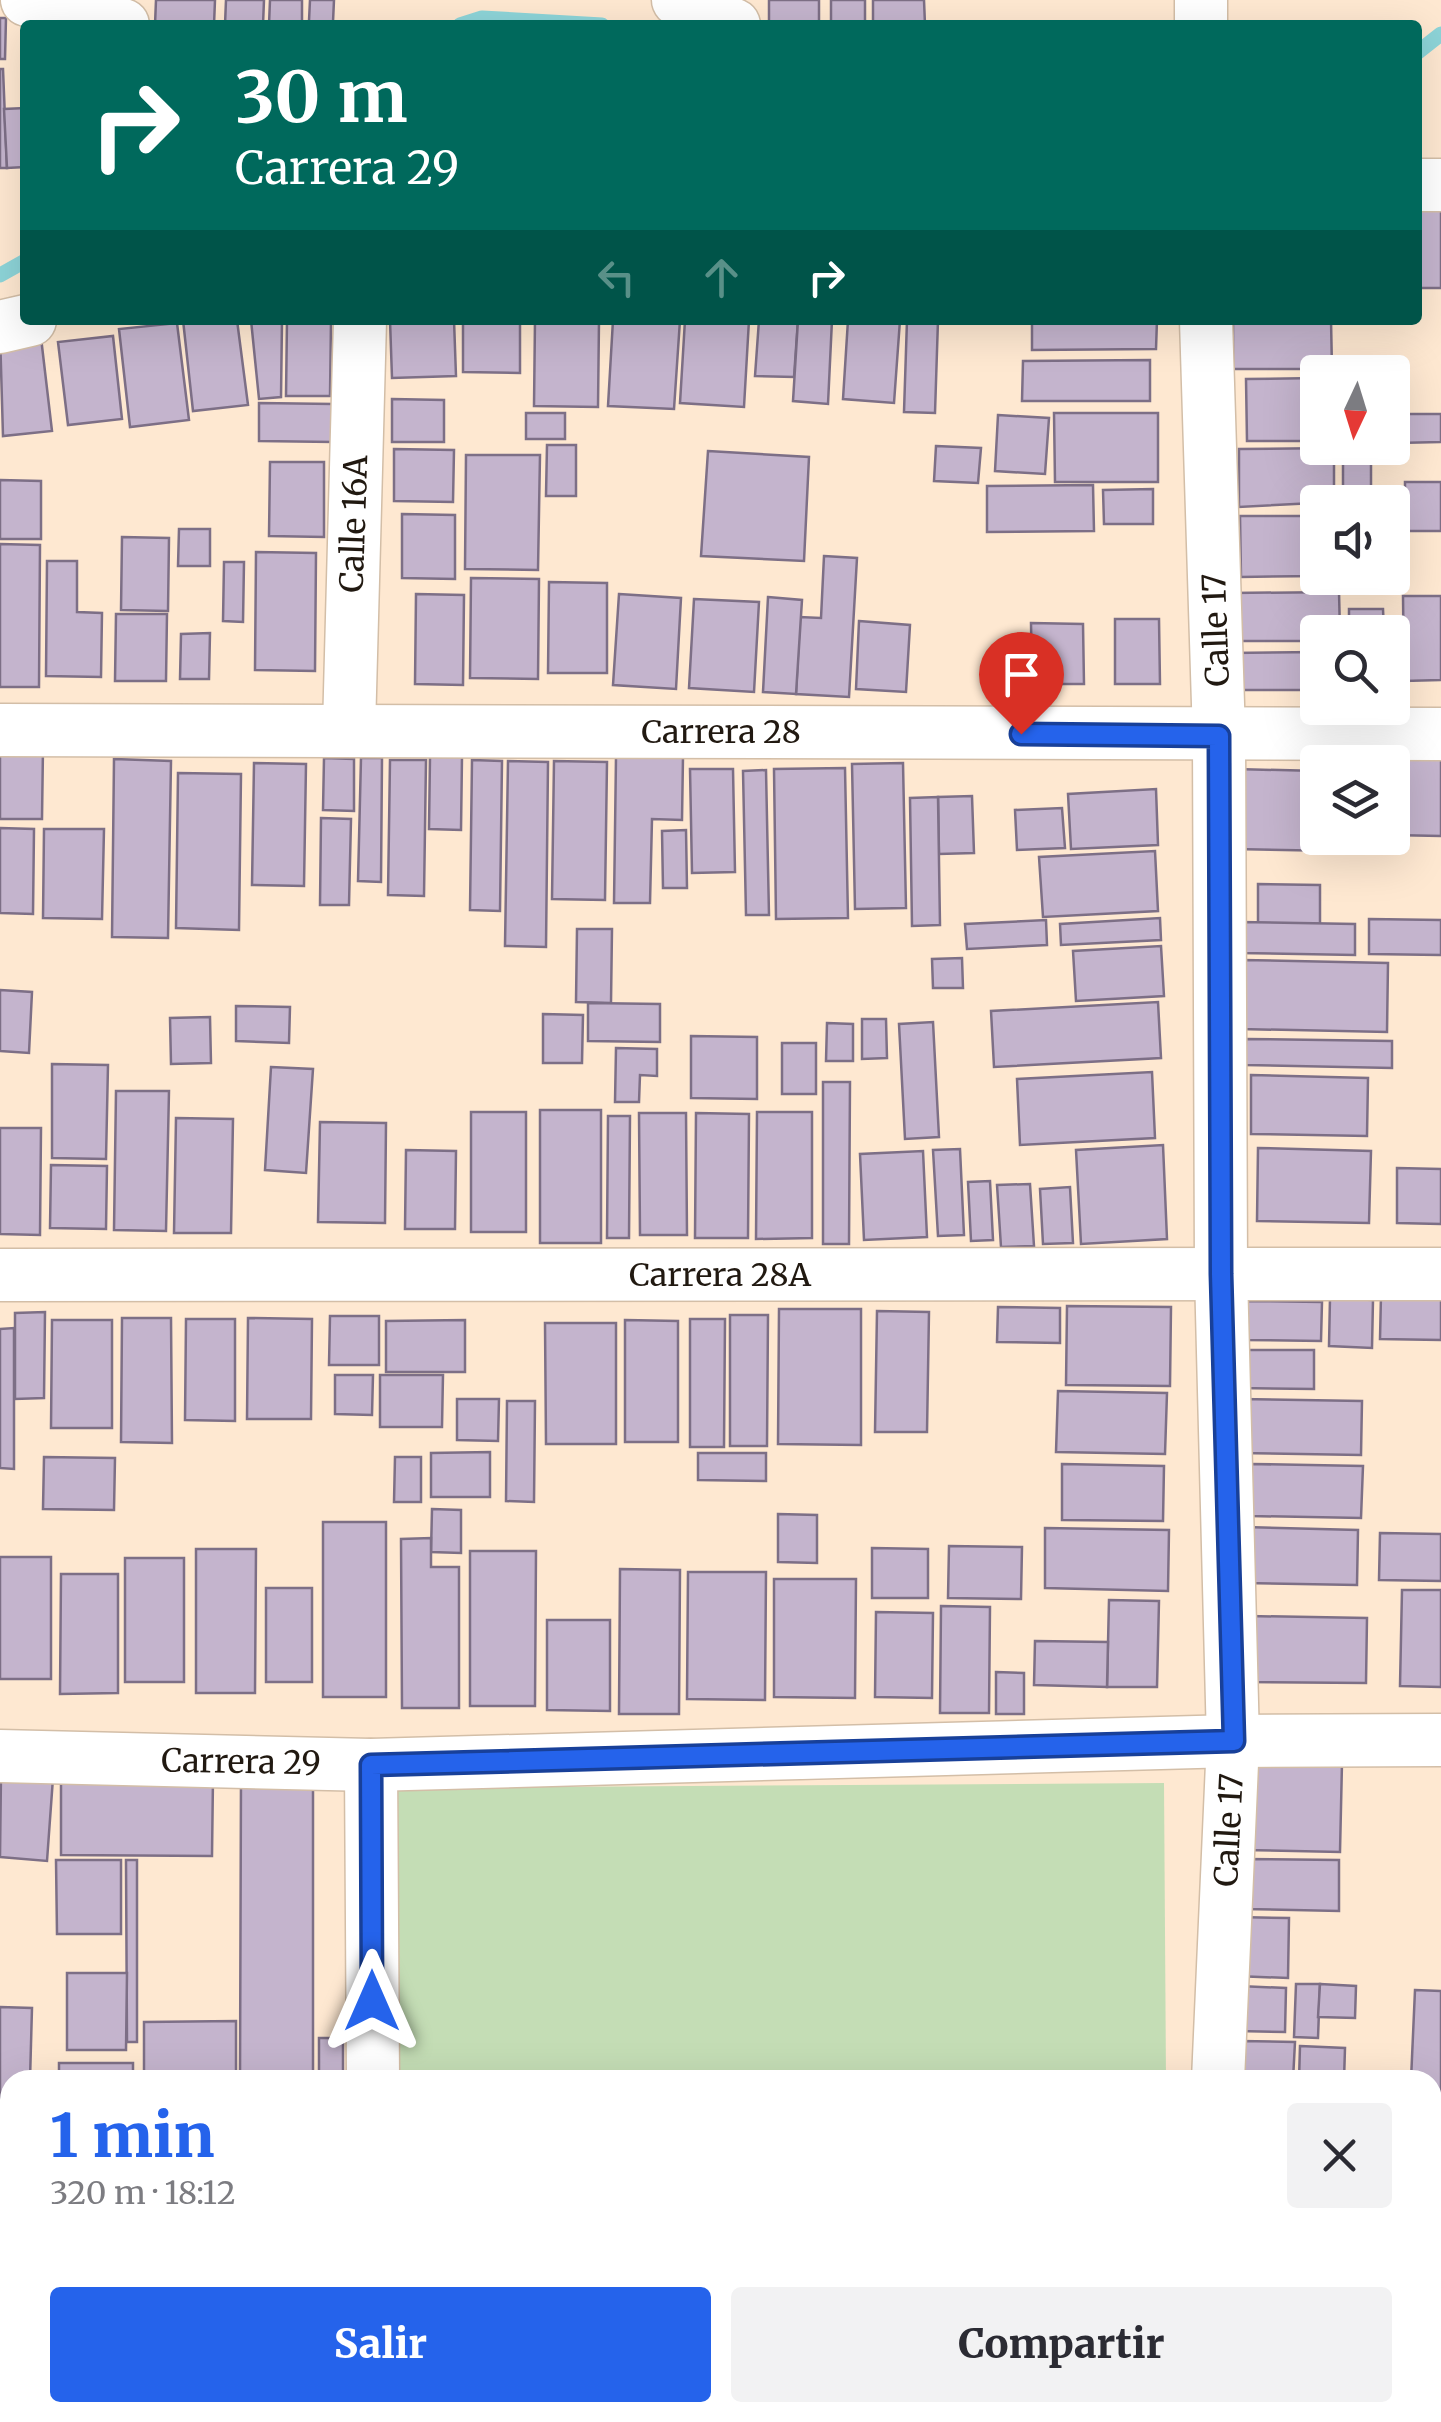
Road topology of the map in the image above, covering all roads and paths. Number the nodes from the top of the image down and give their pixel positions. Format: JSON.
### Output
{"nodes":[{"id":1,"x":27,"y":0,"type":"edge"},
{"id":2,"x":678,"y":0,"type":"edge"},
{"id":3,"x":104,"y":20,"type":"edge"},
{"id":4,"x":723,"y":20,"type":"edge"},
{"id":5,"x":360,"y":325,"type":"edge"},
{"id":6,"x":1206,"y":325,"type":"edge"},
{"id":7,"x":349,"y":729,"type":"junction"},
{"id":8,"x":0,"y":730,"type":"edge"},
{"id":9,"x":1441,"y":734,"type":"edge"},
{"id":10,"x":1219,"y":736,"type":"junction"},
{"id":11,"x":1221,"y":1274,"type":"junction"},
{"id":12,"x":1441,"y":1274,"type":"edge"},
{"id":13,"x":0,"y":1276,"type":"edge"},
{"id":14,"x":1441,"y":1740,"type":"edge"},
{"id":15,"x":1234,"y":1741,"type":"junction"},
{"id":16,"x":0,"y":1756,"type":"edge"},
{"id":17,"x":371,"y":1765,"type":"junction"},
{"id":18,"x":373,"y":2070,"type":"edge"},
{"id":19,"x":1218,"y":2070,"type":"edge"}],
"edges":[{"from":1,"to":3,"type":"street"},
{"from":2,"to":4,"type":"street"},
{"from":5,"to":7,"type":"street","name":"Calle 16A"},
{"from":6,"to":10,"type":"street","name":"Calle 17"},
{"from":7,"to":8,"type":"street","name":"Carrera 28"},
{"from":7,"to":10,"type":"street","name":"Carrera 28"},
{"from":9,"to":10,"type":"street","name":"Carrera 28"},
{"from":10,"to":11,"type":"street","name":"Calle 17"},
{"from":11,"to":12,"type":"street","name":"Carrera 28A"},
{"from":11,"to":13,"type":"street","name":"Carrera 28A"},
{"from":11,"to":15,"type":"street","name":"Calle 17"},
{"from":14,"to":15,"type":"street","name":"Carrera 29"},
{"from":15,"to":17,"type":"street","name":"Carrera 29"},
{"from":15,"to":19,"type":"street","name":"Calle 17"},
{"from":16,"to":17,"type":"street","name":"Carrera 29"},
{"from":17,"to":18,"type":"street"}]}
